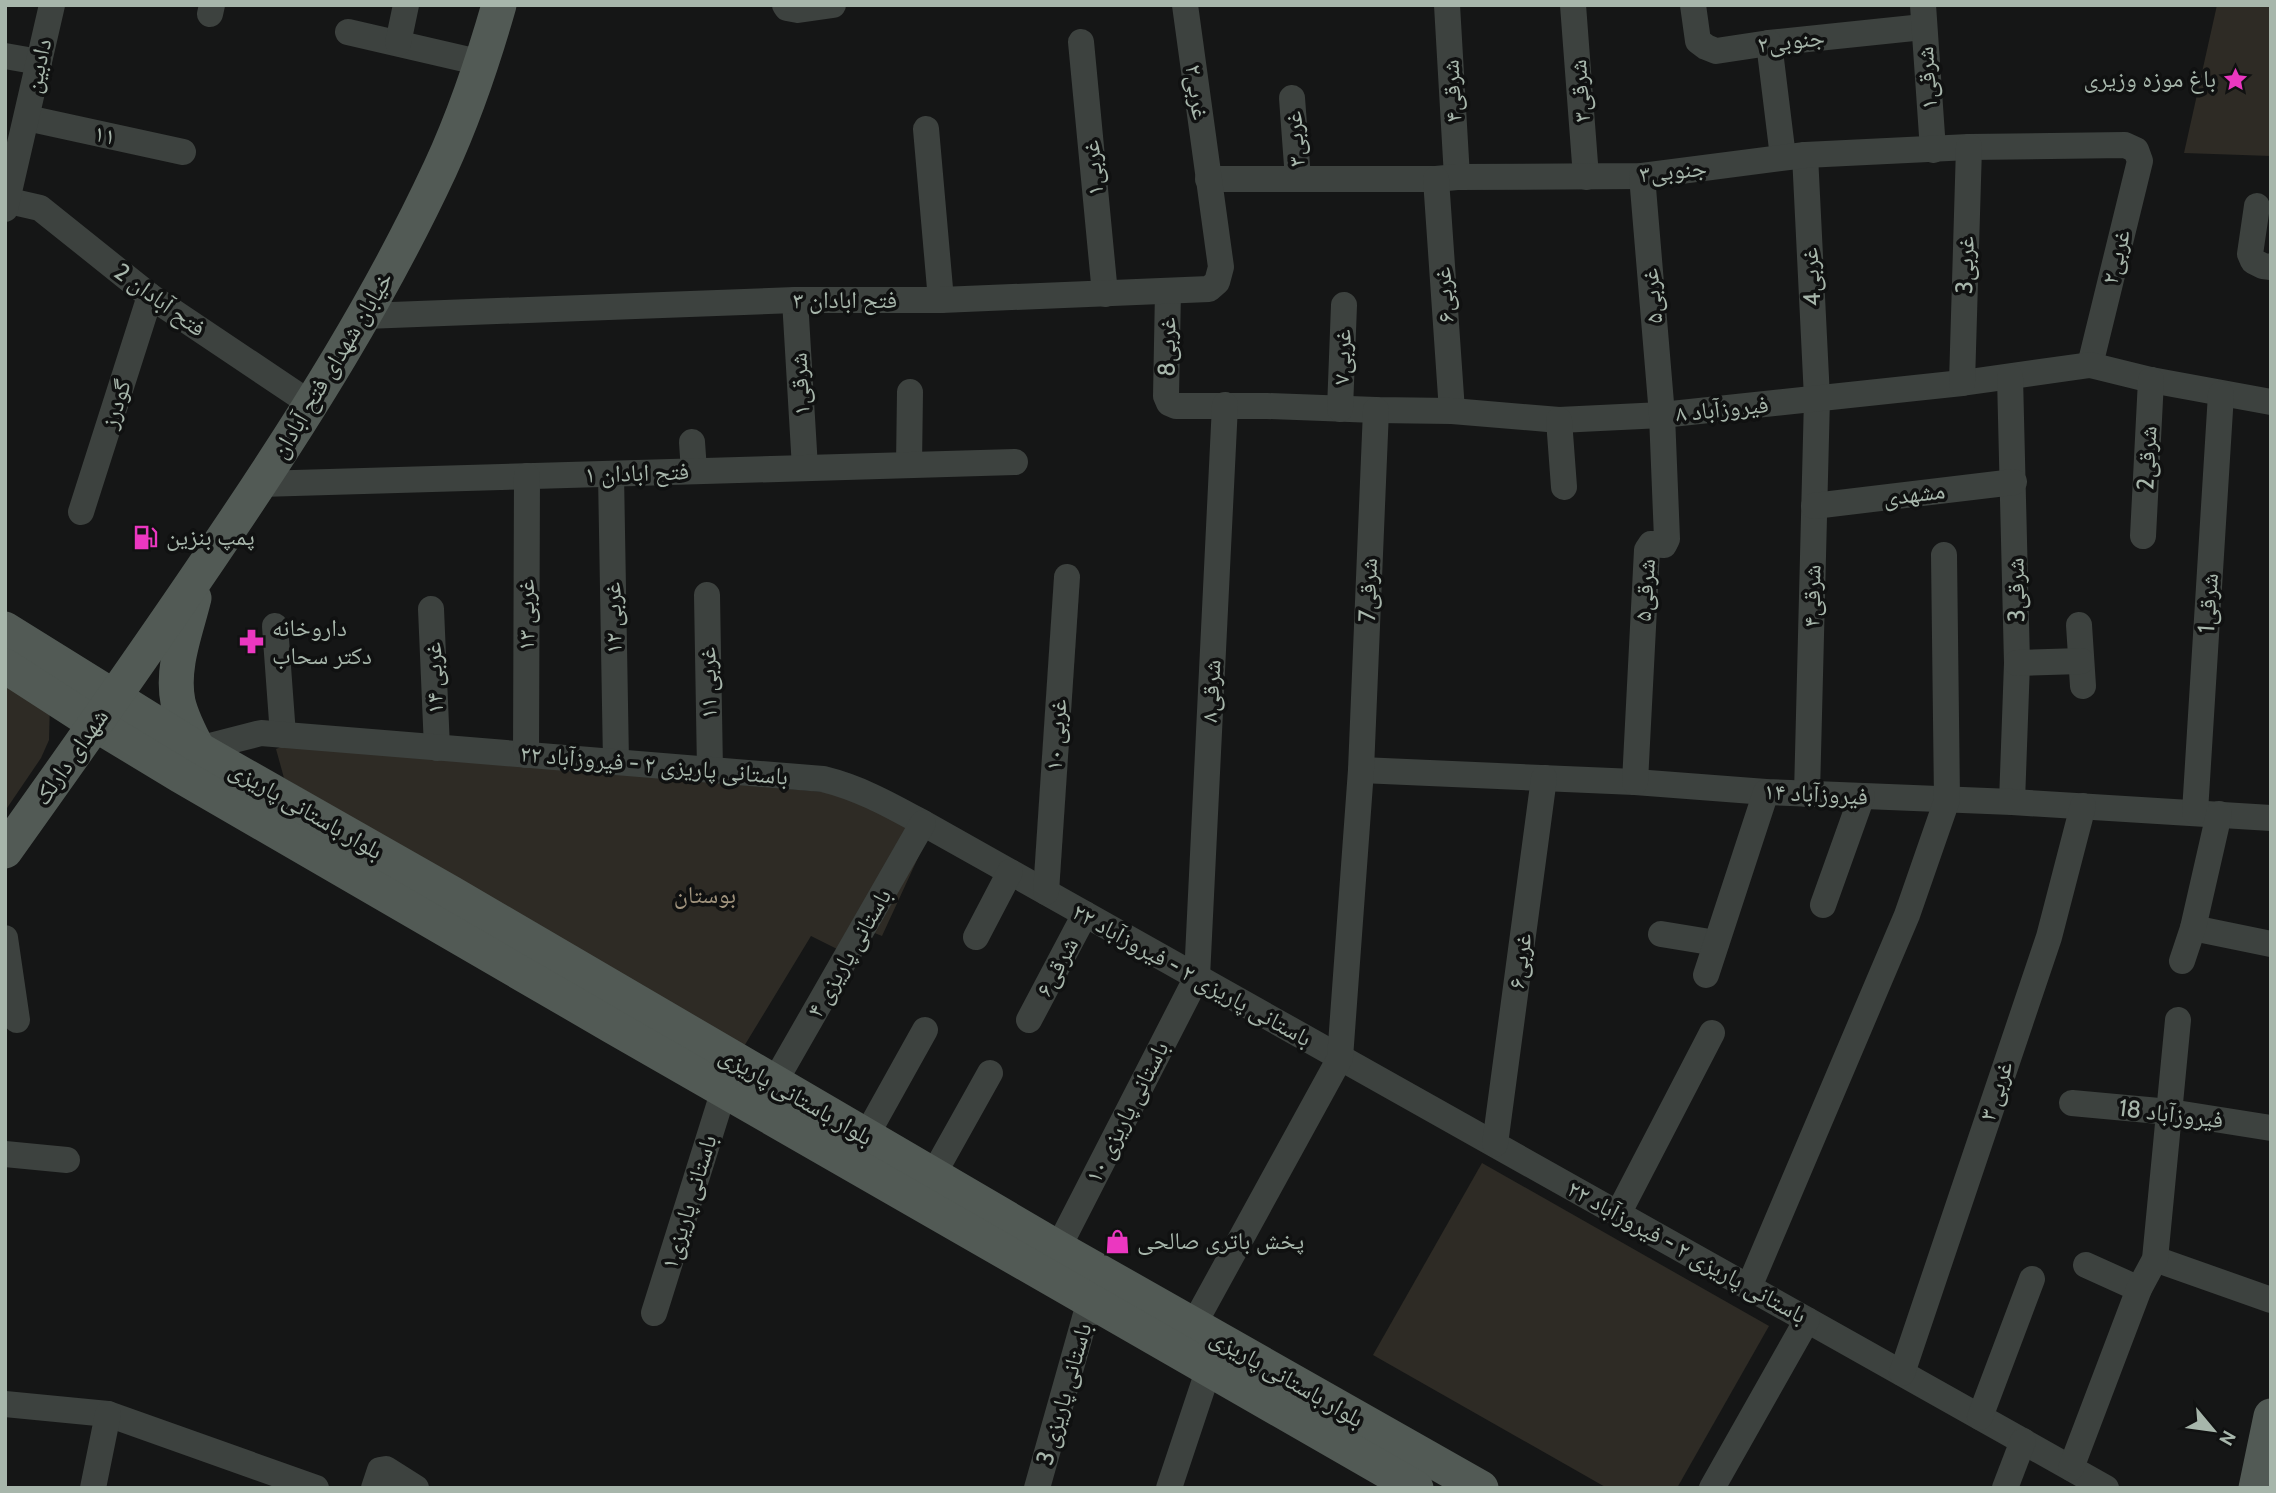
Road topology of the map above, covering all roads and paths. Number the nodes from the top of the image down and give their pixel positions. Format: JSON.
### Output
{"nodes":[{"id":1,"x":51,"y":5,"type":"edge"},
{"id":2,"x":406,"y":5,"type":"edge"},
{"id":3,"x":499,"y":5,"type":"edge"},
{"id":4,"x":785,"y":5,"type":"edge"},
{"id":5,"x":833,"y":5,"type":"edge"},
{"id":6,"x":1185,"y":5,"type":"edge"},
{"id":7,"x":1447,"y":5,"type":"edge"},
{"id":8,"x":1573,"y":5,"type":"edge"},
{"id":9,"x":1693,"y":5,"type":"edge"},
{"id":10,"x":1923,"y":16,"type":"edge"},
{"id":11,"x":348,"y":32,"type":"dead end"},
{"id":12,"x":1081,"y":42,"type":"dead end"},
{"id":13,"x":398,"y":43,"type":"junction"},
{"id":14,"x":1769,"y":43,"type":"junction"},
{"id":15,"x":5,"y":56,"type":"edge"},
{"id":16,"x":39,"y":62,"type":"junction"},
{"id":17,"x":482,"y":63,"type":"junction"},
{"id":18,"x":1292,"y":98,"type":"dead end"},
{"id":19,"x":27,"y":118,"type":"junction"},
{"id":20,"x":926,"y":129,"type":"dead end"},
{"id":21,"x":1969,"y":148,"type":"junction"},
{"id":22,"x":1933,"y":150,"type":"junction"},
{"id":23,"x":2136,"y":150,"type":"joint"},
{"id":24,"x":183,"y":152,"type":"dead end"},
{"id":25,"x":1794,"y":156,"type":"junction"},
{"id":26,"x":1642,"y":176,"type":"junction"},
{"id":27,"x":1586,"y":177,"type":"junction"},
{"id":28,"x":1447,"y":178,"type":"junction"},
{"id":29,"x":1208,"y":179,"type":"junction"},
{"id":30,"x":1298,"y":179,"type":"junction"},
{"id":31,"x":6,"y":203,"type":"edge"},
{"id":32,"x":2257,"y":205,"type":"dead end"},
{"id":33,"x":2262,"y":264,"type":"edge"},
{"id":34,"x":1168,"y":291,"type":"junction"},
{"id":35,"x":1105,"y":294,"type":"junction"},
{"id":36,"x":150,"y":296,"type":"junction"},
{"id":37,"x":795,"y":300,"type":"junction"},
{"id":38,"x":941,"y":300,"type":"junction"},
{"id":39,"x":1343,"y":304,"type":"dead end"},
{"id":40,"x":365,"y":316,"type":"junction"},
{"id":41,"x":2090,"y":365,"type":"junction"},
{"id":42,"x":2010,"y":377,"type":"junction"},
{"id":43,"x":2151,"y":380,"type":"junction"},
{"id":44,"x":1962,"y":383,"type":"junction"},
{"id":45,"x":910,"y":392,"type":"dead end"},
{"id":46,"x":2221,"y":394,"type":"junction"},
{"id":47,"x":1817,"y":398,"type":"junction"},
{"id":48,"x":1169,"y":402,"type":"joint"},
{"id":49,"x":2271,"y":402,"type":"edge"},
{"id":50,"x":311,"y":404,"type":"junction"},
{"id":51,"x":1225,"y":405,"type":"junction"},
{"id":52,"x":1340,"y":409,"type":"junction"},
{"id":53,"x":1376,"y":410,"type":"junction"},
{"id":54,"x":1452,"y":411,"type":"junction"},
{"id":55,"x":1662,"y":415,"type":"junction"},
{"id":56,"x":1559,"y":420,"type":"junction"},
{"id":57,"x":692,"y":442,"type":"dead end"},
{"id":58,"x":1015,"y":462,"type":"dead end"},
{"id":59,"x":909,"y":465,"type":"junction"},
{"id":60,"x":804,"y":468,"type":"junction"},
{"id":61,"x":694,"y":471,"type":"junction"},
{"id":62,"x":611,"y":474,"type":"junction"},
{"id":63,"x":527,"y":476,"type":"junction"},
{"id":64,"x":2014,"y":482,"type":"junction"},
{"id":65,"x":260,"y":484,"type":"junction"},
{"id":66,"x":1564,"y":487,"type":"dead end"},
{"id":67,"x":1814,"y":506,"type":"junction"},
{"id":68,"x":81,"y":512,"type":"dead end"},
{"id":69,"x":2143,"y":536,"type":"dead end"},
{"id":70,"x":1944,"y":555,"type":"dead end"},
{"id":71,"x":202,"y":570,"type":"junction"},
{"id":72,"x":1067,"y":577,"type":"dead end"},
{"id":73,"x":707,"y":596,"type":"dead end"},
{"id":74,"x":431,"y":609,"type":"dead end"},
{"id":75,"x":2079,"y":625,"type":"dead end"},
{"id":76,"x":275,"y":626,"type":"dead end"},
{"id":77,"x":5,"y":629,"type":"edge"},
{"id":78,"x":2017,"y":663,"type":"junction"},
{"id":79,"x":5,"y":666,"type":"edge"},
{"id":80,"x":104,"y":711,"type":"junction"},
{"id":81,"x":283,"y":735,"type":"junction"},
{"id":82,"x":437,"y":748,"type":"junction"},
{"id":83,"x":526,"y":755,"type":"junction"},
{"id":84,"x":189,"y":762,"type":"junction"},
{"id":85,"x":616,"y":762,"type":"junction"},
{"id":86,"x":710,"y":770,"type":"junction"},
{"id":87,"x":1361,"y":770,"type":"junction"},
{"id":88,"x":1544,"y":778,"type":"junction"},
{"id":89,"x":1635,"y":782,"type":"junction"},
{"id":90,"x":1766,"y":792,"type":"junction"},
{"id":91,"x":1807,"y":794,"type":"junction"},
{"id":92,"x":1862,"y":796,"type":"junction"},
{"id":93,"x":1947,"y":800,"type":"junction"},
{"id":94,"x":2012,"y":802,"type":"junction"},
{"id":95,"x":2083,"y":806,"type":"junction"},
{"id":96,"x":2207,"y":813,"type":"junction"},
{"id":97,"x":2271,"y":818,"type":"edge"},
{"id":98,"x":923,"y":823,"type":"junction"},
{"id":99,"x":5,"y":851,"type":"edge"},
{"id":100,"x":1010,"y":872,"type":"junction"},
{"id":101,"x":1046,"y":892,"type":"junction"},
{"id":102,"x":1824,"y":905,"type":"dead end"},
{"id":103,"x":1085,"y":915,"type":"junction"},
{"id":104,"x":2193,"y":928,"type":"junction"},
{"id":105,"x":1661,"y":934,"type":"dead end"},
{"id":106,"x":976,"y":937,"type":"dead end"},
{"id":107,"x":5,"y":938,"type":"edge"},
{"id":108,"x":1716,"y":943,"type":"junction"},
{"id":109,"x":2271,"y":944,"type":"edge"},
{"id":110,"x":2182,"y":961,"type":"dead end"},
{"id":111,"x":1706,"y":975,"type":"dead end"},
{"id":112,"x":1196,"y":977,"type":"junction"},
{"id":113,"x":17,"y":1020,"type":"dead end"},
{"id":114,"x":1029,"y":1020,"type":"dead end"},
{"id":115,"x":2178,"y":1020,"type":"dead end"},
{"id":116,"x":925,"y":1030,"type":"dead end"},
{"id":117,"x":1712,"y":1033,"type":"dead end"},
{"id":118,"x":1340,"y":1058,"type":"junction"},
{"id":119,"x":990,"y":1073,"type":"dead end"},
{"id":120,"x":774,"y":1083,"type":"junction"},
{"id":121,"x":724,"y":1090,"type":"junction"},
{"id":122,"x":2072,"y":1103,"type":"dead end"},
{"id":123,"x":2170,"y":1112,"type":"junction"},
{"id":124,"x":2271,"y":1128,"type":"edge"},
{"id":125,"x":866,"y":1136,"type":"junction"},
{"id":126,"x":1495,"y":1144,"type":"junction"},
{"id":127,"x":6,"y":1157,"type":"edge"},
{"id":128,"x":67,"y":1160,"type":"dead end"},
{"id":129,"x":933,"y":1175,"type":"junction"},
{"id":130,"x":1618,"y":1214,"type":"junction"},
{"id":131,"x":1058,"y":1248,"type":"junction"},
{"id":132,"x":2155,"y":1259,"type":"junction"},
{"id":133,"x":2086,"y":1265,"type":"dead end"},
{"id":134,"x":2032,"y":1279,"type":"dead end"},
{"id":135,"x":1749,"y":1287,"type":"junction"},
{"id":136,"x":2139,"y":1289,"type":"junction"},
{"id":137,"x":1090,"y":1300,"type":"junction"},
{"id":138,"x":2271,"y":1300,"type":"edge"},
{"id":139,"x":654,"y":1313,"type":"dead end"},
{"id":140,"x":1807,"y":1320,"type":"junction"},
{"id":141,"x":1194,"y":1324,"type":"junction"},
{"id":142,"x":1209,"y":1368,"type":"junction"},
{"id":143,"x":1902,"y":1373,"type":"junction"},
{"id":144,"x":5,"y":1404,"type":"edge"},
{"id":145,"x":108,"y":1414,"type":"junction"},
{"id":146,"x":2271,"y":1416,"type":"edge"},
{"id":147,"x":1980,"y":1417,"type":"junction"},
{"id":148,"x":2023,"y":1441,"type":"junction"},
{"id":149,"x":2071,"y":1468,"type":"junction"},
{"id":150,"x":269,"y":1479,"type":"edge"},
{"id":151,"x":1382,"y":1479,"type":"edge"},
{"id":152,"x":2099,"y":1486,"type":"edge"},
{"id":153,"x":93,"y":1488,"type":"edge"},
{"id":154,"x":316,"y":1488,"type":"edge"},
{"id":155,"x":374,"y":1488,"type":"edge"},
{"id":156,"x":416,"y":1488,"type":"edge"},
{"id":157,"x":1037,"y":1488,"type":"edge"},
{"id":158,"x":1169,"y":1488,"type":"edge"},
{"id":159,"x":1416,"y":1488,"type":"edge"},
{"id":160,"x":1481,"y":1488,"type":"edge"},
{"id":161,"x":1712,"y":1488,"type":"edge"},
{"id":162,"x":2005,"y":1488,"type":"edge"},
{"id":163,"x":2256,"y":1488,"type":"edge"}],
"edges":[{"from":1,"to":16,"type":"street","name":"دادبین"},
{"from":2,"to":13,"type":"street"},
{"from":3,"to":17,"type":"main road","name":"خیابان شهدای فتح آبادان"},
{"from":4,"to":5,"type":"street"},
{"from":6,"to":29,"type":"street","name":"غربی۲"},
{"from":7,"to":28,"type":"street","name":"شرقی۴"},
{"from":8,"to":27,"type":"street","name":"شرقی۳"},
{"from":9,"to":14,"type":"street","name":"جنوبی۲"},
{"from":10,"to":14,"type":"street","name":"جنوبی۲"},
{"from":10,"to":22,"type":"street","name":"شرقی۱"},
{"from":11,"to":13,"type":"street"},
{"from":12,"to":35,"type":"street","name":"غربی۱"},
{"from":13,"to":17,"type":"street"},
{"from":14,"to":25,"type":"street","name":"غربی4"},
{"from":15,"to":16,"type":"street"},
{"from":16,"to":19,"type":"street","name":"دادبین"},
{"from":17,"to":40,"type":"main road","name":"خیابان شهدای فتح آبادان"},
{"from":18,"to":30,"type":"street","name":"غربی۳"},
{"from":19,"to":24,"type":"street","name":"۱۱"},
{"from":19,"to":31,"type":"street","name":"دادبین"},
{"from":20,"to":38,"type":"street"},
{"from":21,"to":22,"type":"street","name":"جنوبی۳"},
{"from":21,"to":23,"type":"street","name":"جنوبی۳"},
{"from":21,"to":44,"type":"street","name":"غربی3"},
{"from":22,"to":25,"type":"street","name":"جنوبی۳"},
{"from":23,"to":41,"type":"street","name":"غربی۲"},
{"from":25,"to":26,"type":"street","name":"جنوبی۳"},
{"from":25,"to":47,"type":"street","name":"غربی4"},
{"from":26,"to":27,"type":"street","name":"جنوبی۳"},
{"from":26,"to":55,"type":"street","name":"غربی۵"},
{"from":27,"to":28,"type":"street","name":"جنوبی۳"},
{"from":28,"to":30,"type":"street","name":"جنوبی۳"},
{"from":28,"to":54,"type":"street","name":"غربی۶"},
{"from":29,"to":30,"type":"street","name":"جنوبی۳"},
{"from":29,"to":34,"type":"street","name":"فتح ابادان ۳"},
{"from":31,"to":36,"type":"street","name":"فتح آبادان 2"},
{"from":32,"to":33,"type":"street"},
{"from":34,"to":35,"type":"street","name":"فتح ابادان ۳"},
{"from":34,"to":48,"type":"street","name":"غربی8"},
{"from":35,"to":38,"type":"street","name":"فتح ابادان ۳"},
{"from":36,"to":50,"type":"street","name":"فتح آبادان 2"},
{"from":36,"to":68,"type":"street","name":"گودرز"},
{"from":37,"to":38,"type":"street","name":"فتح ابادان ۳"},
{"from":37,"to":40,"type":"street","name":"فتح ابادان ۳"},
{"from":37,"to":60,"type":"street","name":"شرقی۱"},
{"from":39,"to":52,"type":"street","name":"غربی۷"},
{"from":40,"to":50,"type":"main road","name":"خیابان شهدای فتح آبادان"},
{"from":41,"to":42,"type":"street","name":"فیروزآباد ۸"},
{"from":41,"to":43,"type":"street","name":"فیروزآباد ۸"},
{"from":42,"to":44,"type":"street","name":"فیروزآباد ۸"},
{"from":42,"to":64,"type":"street","name":"شرقی3"},
{"from":43,"to":46,"type":"street","name":"فیروزآباد ۸"},
{"from":43,"to":69,"type":"street","name":"شرقی2"},
{"from":44,"to":47,"type":"street","name":"فیروزآباد ۸"},
{"from":45,"to":59,"type":"street"},
{"from":46,"to":49,"type":"street","name":"فیروزآباد ۸"},
{"from":46,"to":96,"type":"street","name":"شرقی1"},
{"from":47,"to":55,"type":"street","name":"فیروزآباد ۸"},
{"from":47,"to":67,"type":"street","name":"شرقی۴"},
{"from":48,"to":51,"type":"street","name":"فیروزآباد ۸"},
{"from":50,"to":65,"type":"main road","name":"خیابان شهدای فتح آبادان"},
{"from":51,"to":52,"type":"street","name":"فیروزآباد ۸"},
{"from":51,"to":112,"type":"street","name":"شرقی۸"},
{"from":52,"to":53,"type":"street","name":"فیروزآباد ۸"},
{"from":53,"to":54,"type":"street","name":"فیروزآباد ۸"},
{"from":53,"to":87,"type":"street","name":"شرقی7"},
{"from":54,"to":56,"type":"street","name":"فیروزآباد ۸"},
{"from":55,"to":56,"type":"street","name":"فیروزآباد ۸"},
{"from":55,"to":89,"type":"street","name":"شرقی۵"},
{"from":56,"to":66,"type":"street"},
{"from":57,"to":61,"type":"street"},
{"from":58,"to":59,"type":"street","name":"فتح ابادان ۱"},
{"from":59,"to":60,"type":"street","name":"فتح ابادان ۱"},
{"from":60,"to":61,"type":"street","name":"فتح ابادان ۱"},
{"from":61,"to":62,"type":"street","name":"فتح ابادان ۱"},
{"from":62,"to":63,"type":"street","name":"فتح ابادان ۱"},
{"from":62,"to":85,"type":"street","name":"غربی ۱۲"},
{"from":63,"to":65,"type":"street","name":"فتح ابادان ۱"},
{"from":63,"to":83,"type":"street","name":"غربی ۱۳"},
{"from":64,"to":67,"type":"street","name":"مشهدی"},
{"from":64,"to":78,"type":"street","name":"شرقی3"},
{"from":65,"to":71,"type":"main road","name":"خیابان شهدای فتح آبادان"},
{"from":67,"to":91,"type":"street","name":"شرقی۴"},
{"from":70,"to":93,"type":"street"},
{"from":71,"to":80,"type":"main road","name":"خیابان شهدای فتح آبادان"},
{"from":71,"to":84,"type":"main road"},
{"from":72,"to":101,"type":"street","name":"غربی ۱۰"},
{"from":73,"to":86,"type":"street","name":"غربی ۱۱"},
{"from":74,"to":82,"type":"street","name":"غربی ۱۴"},
{"from":75,"to":78,"type":"street"},
{"from":76,"to":81,"type":"street"},
{"from":77,"to":80,"type":"main road"},
{"from":78,"to":94,"type":"street","name":"شرقی3"},
{"from":79,"to":80,"type":"main road"},
{"from":80,"to":84,"type":"main road","name":"بلوار باستانی پاریزی"},
{"from":80,"to":99,"type":"main road","name":"شهدای دارلک"},
{"from":81,"to":82,"type":"street","name":"باستانی پاریزی ۲ - فیروزآباد ۲۲"},
{"from":81,"to":84,"type":"street","name":"باستانی پاریزی ۲ - فیروزآباد ۲۲"},
{"from":82,"to":83,"type":"street","name":"باستانی پاریزی ۲ - فیروزآباد ۲۲"},
{"from":83,"to":85,"type":"street","name":"باستانی پاریزی ۲ - فیروزآباد ۲۲"},
{"from":84,"to":120,"type":"main road","name":"بلوار باستانی پاریزی"},
{"from":84,"to":121,"type":"main road","name":"بلوار باستانی پاریزی"},
{"from":85,"to":86,"type":"street","name":"باستانی پاریزی ۲ - فیروزآباد ۲۲"},
{"from":86,"to":98,"type":"street","name":"باستانی پاریزی ۲ - فیروزآباد ۲۲"},
{"from":87,"to":88,"type":"street","name":"فیروزآباد ۱۴"},
{"from":87,"to":118,"type":"street","name":"شرقی7"},
{"from":88,"to":89,"type":"street","name":"فیروزآباد ۱۴"},
{"from":88,"to":126,"type":"street","name":"غربی۶"},
{"from":89,"to":90,"type":"street","name":"فیروزآباد ۱۴"},
{"from":90,"to":91,"type":"street","name":"فیروزآباد ۱۴"},
{"from":90,"to":108,"type":"street"},
{"from":91,"to":92,"type":"street","name":"فیروزآباد ۱۴"},
{"from":92,"to":93,"type":"street","name":"فیروزآباد ۱۴"},
{"from":92,"to":102,"type":"street"},
{"from":93,"to":94,"type":"street","name":"فیروزآباد ۱۴"},
{"from":93,"to":135,"type":"street"},
{"from":94,"to":95,"type":"street","name":"فیروزآباد ۱۴"},
{"from":95,"to":96,"type":"street","name":"فیروزآباد ۱۴"},
{"from":95,"to":143,"type":"street","name":"غربی ۳"},
{"from":96,"to":97,"type":"street","name":"فیروزآباد ۱۴"},
{"from":96,"to":104,"type":"street","name":"شرقی1"},
{"from":98,"to":100,"type":"street","name":"باستانی پاریزی ۲ - فیروزآباد ۲۲"},
{"from":98,"to":120,"type":"street","name":"باستانی پاریزی ۴"},
{"from":100,"to":101,"type":"street","name":"باستانی پاریزی ۲ - فیروزآباد ۲۲"},
{"from":100,"to":106,"type":"street"},
{"from":101,"to":103,"type":"street","name":"باستانی پاریزی ۲ - فیروزآباد ۲۲"},
{"from":103,"to":112,"type":"street","name":"باستانی پاریزی ۲ - فیروزآباد ۲۲"},
{"from":103,"to":114,"type":"street","name":"شرقی۶"},
{"from":104,"to":109,"type":"street"},
{"from":104,"to":110,"type":"street","name":"شرقی1"},
{"from":105,"to":108,"type":"street"},
{"from":107,"to":113,"type":"street"},
{"from":108,"to":111,"type":"street"},
{"from":112,"to":118,"type":"street","name":"باستانی پاریزی ۲ - فیروزآباد ۲۲"},
{"from":112,"to":131,"type":"street","name":"باستانی پاریزی ۱۰"},
{"from":115,"to":123,"type":"street"},
{"from":116,"to":125,"type":"street"},
{"from":117,"to":130,"type":"street"},
{"from":118,"to":126,"type":"street","name":"باستانی پاریزی ۲ - فیروزآباد ۲۲"},
{"from":118,"to":141,"type":"street"},
{"from":119,"to":129,"type":"street"},
{"from":120,"to":125,"type":"main road","name":"بلوار باستانی پاریزی"},
{"from":121,"to":137,"type":"main road","name":"بلوار باستانی پاریزی"},
{"from":121,"to":139,"type":"street","name":"باستانی پاریزی۱"},
{"from":122,"to":123,"type":"street","name":"فیروزآباد 18"},
{"from":123,"to":124,"type":"street","name":"فیروزآباد 18"},
{"from":123,"to":132,"type":"street"},
{"from":125,"to":129,"type":"main road","name":"بلوار باستانی پاریزی"},
{"from":126,"to":130,"type":"street","name":"باستانی پاریزی ۲ - فیروزآباد ۲۲"},
{"from":127,"to":128,"type":"street"},
{"from":129,"to":131,"type":"main road","name":"بلوار باستانی پاریزی"},
{"from":130,"to":135,"type":"street","name":"باستانی پاریزی ۲ - فیروزآباد ۲۲"},
{"from":131,"to":141,"type":"main road","name":"بلوار باستانی پاریزی"},
{"from":132,"to":136,"type":"street"},
{"from":132,"to":138,"type":"street"},
{"from":133,"to":136,"type":"street"},
{"from":134,"to":147,"type":"street"},
{"from":135,"to":140,"type":"street","name":"باستانی پاریزی ۲ - فیروزآباد ۲۲"},
{"from":136,"to":149,"type":"street"},
{"from":137,"to":142,"type":"main road","name":"بلوار باستانی پاریزی"},
{"from":137,"to":157,"type":"street","name":"باستانی پاریزی 3"},
{"from":140,"to":143,"type":"street","name":"باستانی پاریزی ۲ - فیروزآباد ۲۲"},
{"from":140,"to":161,"type":"street"},
{"from":141,"to":160,"type":"main road","name":"بلوار باستانی پاریزی"},
{"from":142,"to":151,"type":"main road","name":"بلوار باستانی پاریزی"},
{"from":142,"to":158,"type":"street"},
{"from":143,"to":147,"type":"street","name":"باستانی پاریزی ۲ - فیروزآباد ۲۲"},
{"from":144,"to":145,"type":"street"},
{"from":145,"to":150,"type":"street"},
{"from":145,"to":153,"type":"street"},
{"from":146,"to":163,"type":"main road"},
{"from":147,"to":148,"type":"street","name":"باستانی پاریزی ۲ - فیروزآباد ۲۲"},
{"from":148,"to":149,"type":"street","name":"باستانی پاریزی ۲ - فیروزآباد ۲۲"},
{"from":148,"to":162,"type":"street"},
{"from":149,"to":152,"type":"street","name":"باستانی پاریزی ۲ - فیروزآباد ۲۲"},
{"from":150,"to":154,"type":"street"},
{"from":151,"to":159,"type":"main road","name":"بلوار باستانی پاریزی"},
{"from":155,"to":156,"type":"street"}]}
